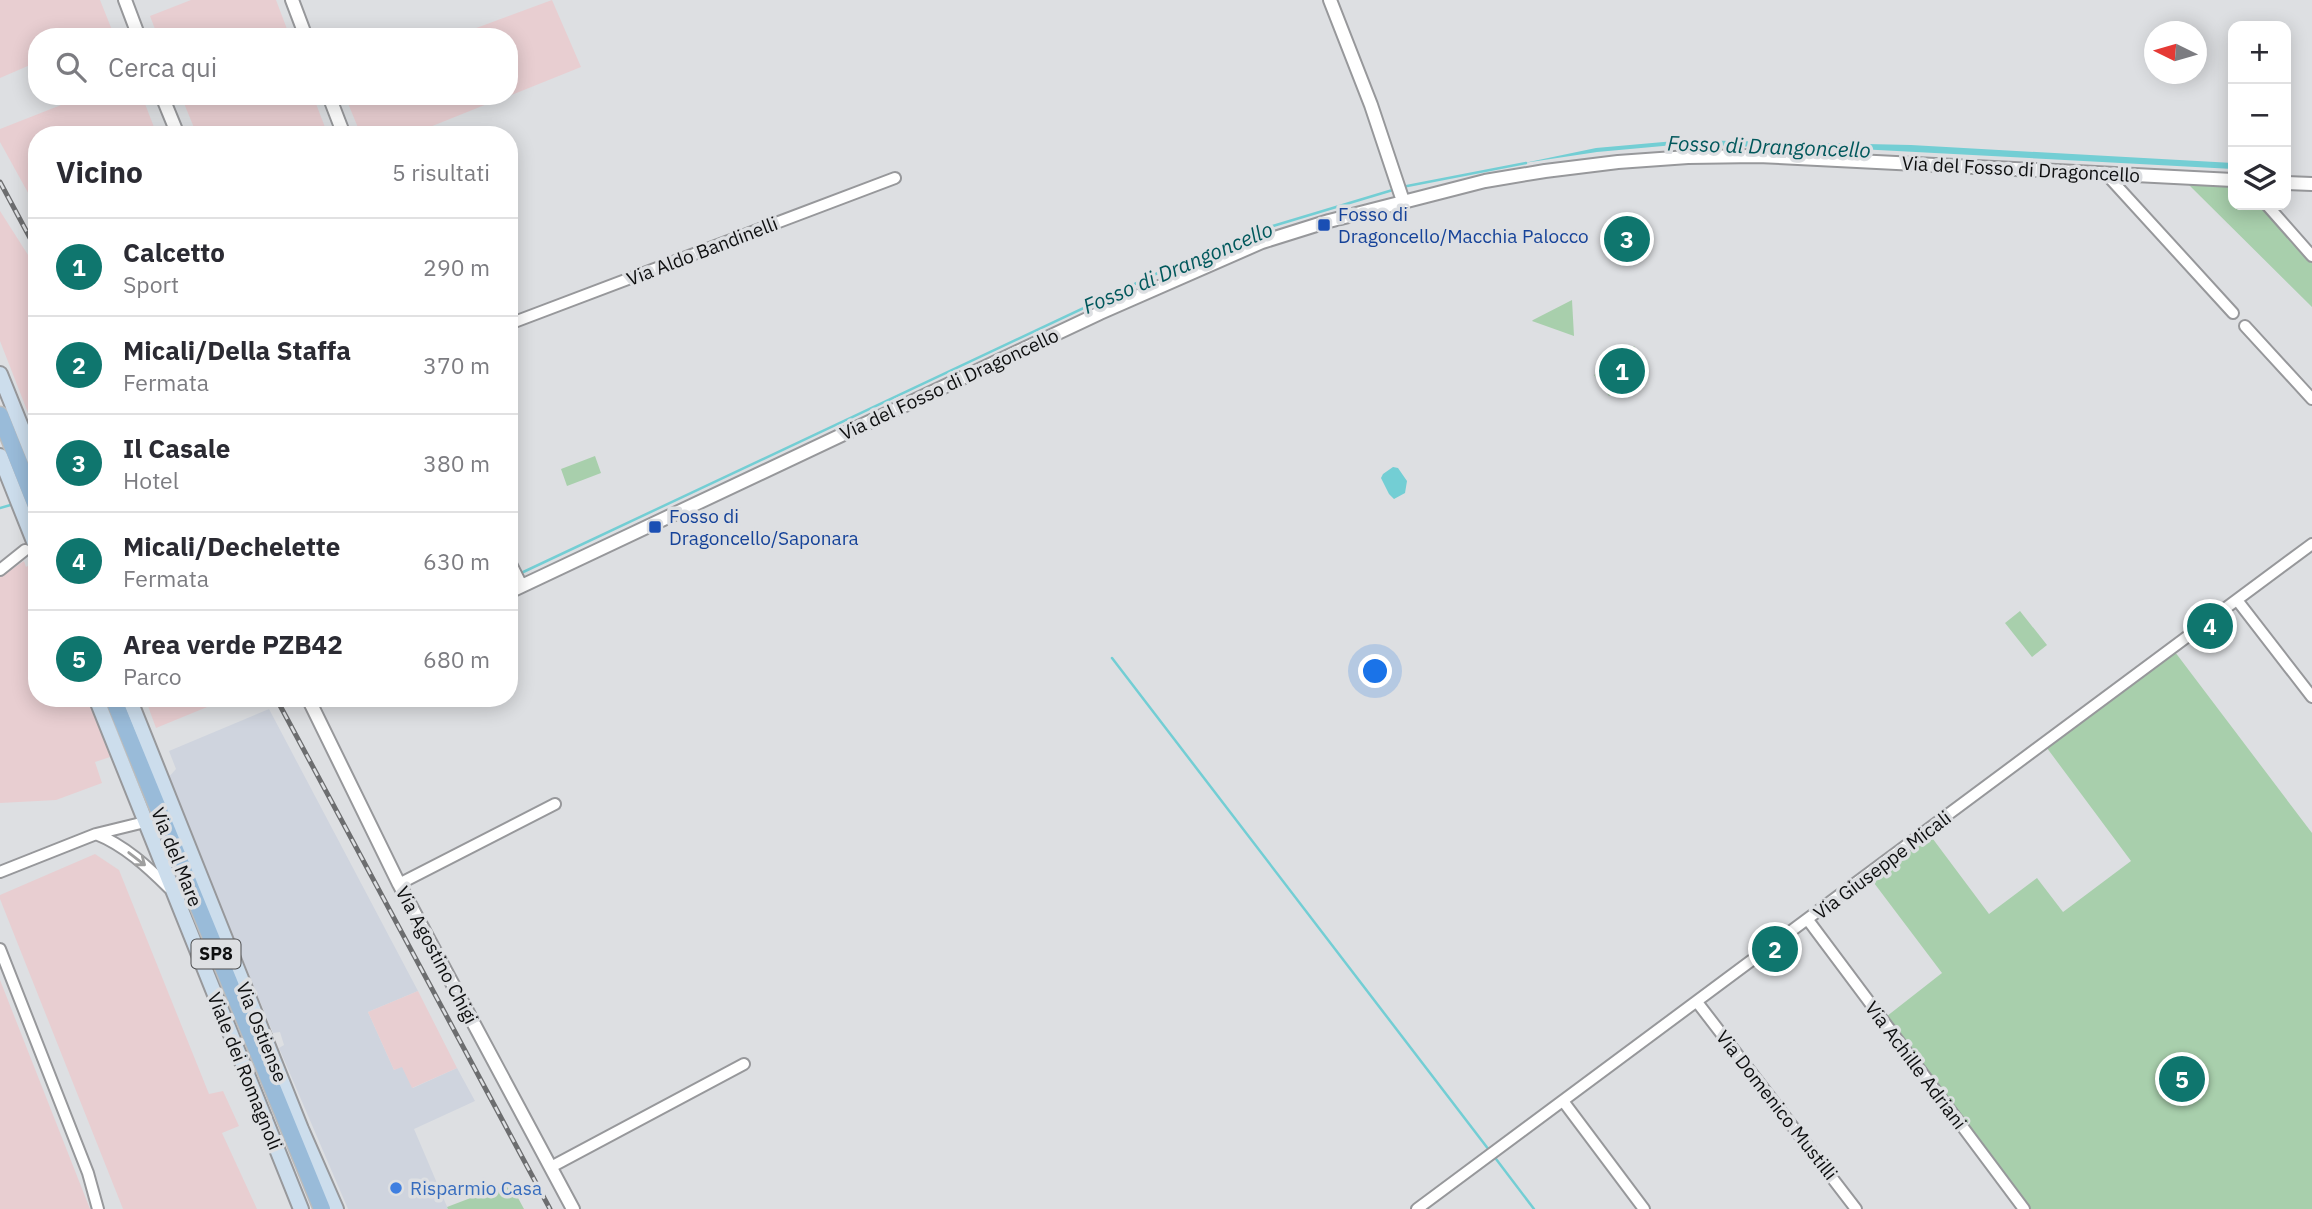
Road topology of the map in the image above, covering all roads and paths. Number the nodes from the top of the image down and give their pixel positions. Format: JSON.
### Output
{"nodes":[{"id":1,"x":125,"y":0,"type":"edge"},
{"id":2,"x":292,"y":0,"type":"edge"},
{"id":3,"x":1330,"y":0,"type":"edge"},
{"id":4,"x":136,"y":28,"type":"edge"},
{"id":5,"x":303,"y":28,"type":"edge"},
{"id":6,"x":165,"y":105,"type":"edge"},
{"id":7,"x":332,"y":105,"type":"edge"},
{"id":8,"x":174,"y":126,"type":"edge"},
{"id":9,"x":341,"y":126,"type":"edge"},
{"id":10,"x":2106,"y":174,"type":"junction"},
{"id":11,"x":895,"y":178,"type":"dead end"},
{"id":12,"x":2228,"y":180,"type":"edge"},
{"id":13,"x":2291,"y":183,"type":"edge"},
{"id":14,"x":2312,"y":184,"type":"edge"},
{"id":15,"x":1400,"y":192,"type":"junction"},
{"id":16,"x":2271,"y":210,"type":"edge"},
{"id":17,"x":2312,"y":256,"type":"edge"},
{"id":18,"x":2233,"y":313,"type":"dead end"},
{"id":19,"x":518,"y":321,"type":"edge"},
{"id":20,"x":2245,"y":326,"type":"dead end"},
{"id":21,"x":0,"y":374,"type":"edge"},
{"id":22,"x":2312,"y":400,"type":"edge"},
{"id":23,"x":0,"y":415,"type":"edge"},
{"id":24,"x":28,"y":444,"type":"edge"},
{"id":25,"x":0,"y":456,"type":"edge"},
{"id":26,"x":20,"y":485,"type":"junction"},
{"id":27,"x":28,"y":501,"type":"edge"},
{"id":28,"x":2312,"y":544,"type":"edge"},
{"id":29,"x":28,"y":552,"type":"edge"},
{"id":30,"x":0,"y":570,"type":"edge"},
{"id":31,"x":518,"y":586,"type":"edge"},
{"id":32,"x":2237,"y":600,"type":"junction"},
{"id":33,"x":2312,"y":697,"type":"edge"},
{"id":34,"x":100,"y":707,"type":"edge"},
{"id":35,"x":117,"y":707,"type":"edge"},
{"id":36,"x":134,"y":707,"type":"edge"},
{"id":37,"x":312,"y":707,"type":"edge"},
{"id":38,"x":555,"y":804,"type":"dead end"},
{"id":39,"x":145,"y":822,"type":"junction"},
{"id":40,"x":96,"y":834,"type":"junction"},
{"id":41,"x":0,"y":872,"type":"edge"},
{"id":42,"x":399,"y":884,"type":"junction"},
{"id":43,"x":173,"y":892,"type":"junction"},
{"id":44,"x":1808,"y":920,"type":"junction"},
{"id":45,"x":0,"y":949,"type":"edge"},
{"id":46,"x":1697,"y":1002,"type":"junction"},
{"id":47,"x":744,"y":1064,"type":"dead end"},
{"id":48,"x":1563,"y":1101,"type":"junction"},
{"id":49,"x":551,"y":1167,"type":"junction"},
{"id":50,"x":99,"y":1207,"type":"edge"},
{"id":51,"x":301,"y":1209,"type":"edge"},
{"id":52,"x":322,"y":1209,"type":"edge"},
{"id":53,"x":336,"y":1209,"type":"edge"},
{"id":54,"x":573,"y":1209,"type":"edge"},
{"id":55,"x":1417,"y":1209,"type":"edge"},
{"id":56,"x":1644,"y":1209,"type":"edge"},
{"id":57,"x":1856,"y":1209,"type":"edge"},
{"id":58,"x":2024,"y":1209,"type":"edge"}],
"edges":[{"from":1,"to":4,"type":"street"},
{"from":2,"to":5,"type":"street"},
{"from":3,"to":15,"type":"street"},
{"from":6,"to":8,"type":"street"},
{"from":7,"to":9,"type":"street"},
{"from":10,"to":12,"type":"street","name":"Via del Fosso di Dragoncello"},
{"from":10,"to":15,"type":"street","name":"Via del Fosso di Dragoncello"},
{"from":10,"to":18,"type":"street"},
{"from":11,"to":19,"type":"street","name":"Via Aldo Bandinelli"},
{"from":13,"to":14,"type":"street"},
{"from":15,"to":31,"type":"street","name":"Via del Fosso di Dragoncello"},
{"from":16,"to":17,"type":"street"},
{"from":20,"to":22,"type":"street"},
{"from":21,"to":24,"type":"main road"},
{"from":23,"to":26,"type":"main road"},
{"from":25,"to":26,"type":"main road"},
{"from":26,"to":27,"type":"main road"},
{"from":28,"to":32,"type":"street","name":"Via Giuseppe Micali"},
{"from":29,"to":30,"type":"street"},
{"from":32,"to":33,"type":"street"},
{"from":32,"to":44,"type":"street","name":"Via Giuseppe Micali"},
{"from":34,"to":39,"type":"main road","name":"Viale dei Romagnoli"},
{"from":35,"to":52,"type":"main road","name":"Via del Mare","number":"SP8"},
{"from":36,"to":53,"type":"main road","name":"Via Ostiense"},
{"from":37,"to":42,"type":"street","name":"Via Agostino Chigi"},
{"from":38,"to":42,"type":"street"},
{"from":39,"to":40,"type":"street"},
{"from":39,"to":43,"type":"main road","name":"Viale dei Romagnoli"},
{"from":40,"to":41,"type":"street"},
{"from":40,"to":43,"type":"street","one_way":true},
{"from":42,"to":49,"type":"street","name":"Via Agostino Chigi"},
{"from":43,"to":51,"type":"main road","name":"Viale dei Romagnoli"},
{"from":44,"to":46,"type":"street","name":"Via Giuseppe Micali"},
{"from":44,"to":58,"type":"street","name":"Via Achille Adriani"},
{"from":45,"to":50,"type":"street"},
{"from":46,"to":48,"type":"street","name":"Via Giuseppe Micali"},
{"from":46,"to":57,"type":"street","name":"Via Domenico Mustilli"},
{"from":47,"to":49,"type":"street"},
{"from":48,"to":55,"type":"street","name":"Via Giuseppe Micali"},
{"from":48,"to":56,"type":"street"},
{"from":49,"to":54,"type":"street","name":"Via Agostino Chigi"}]}
